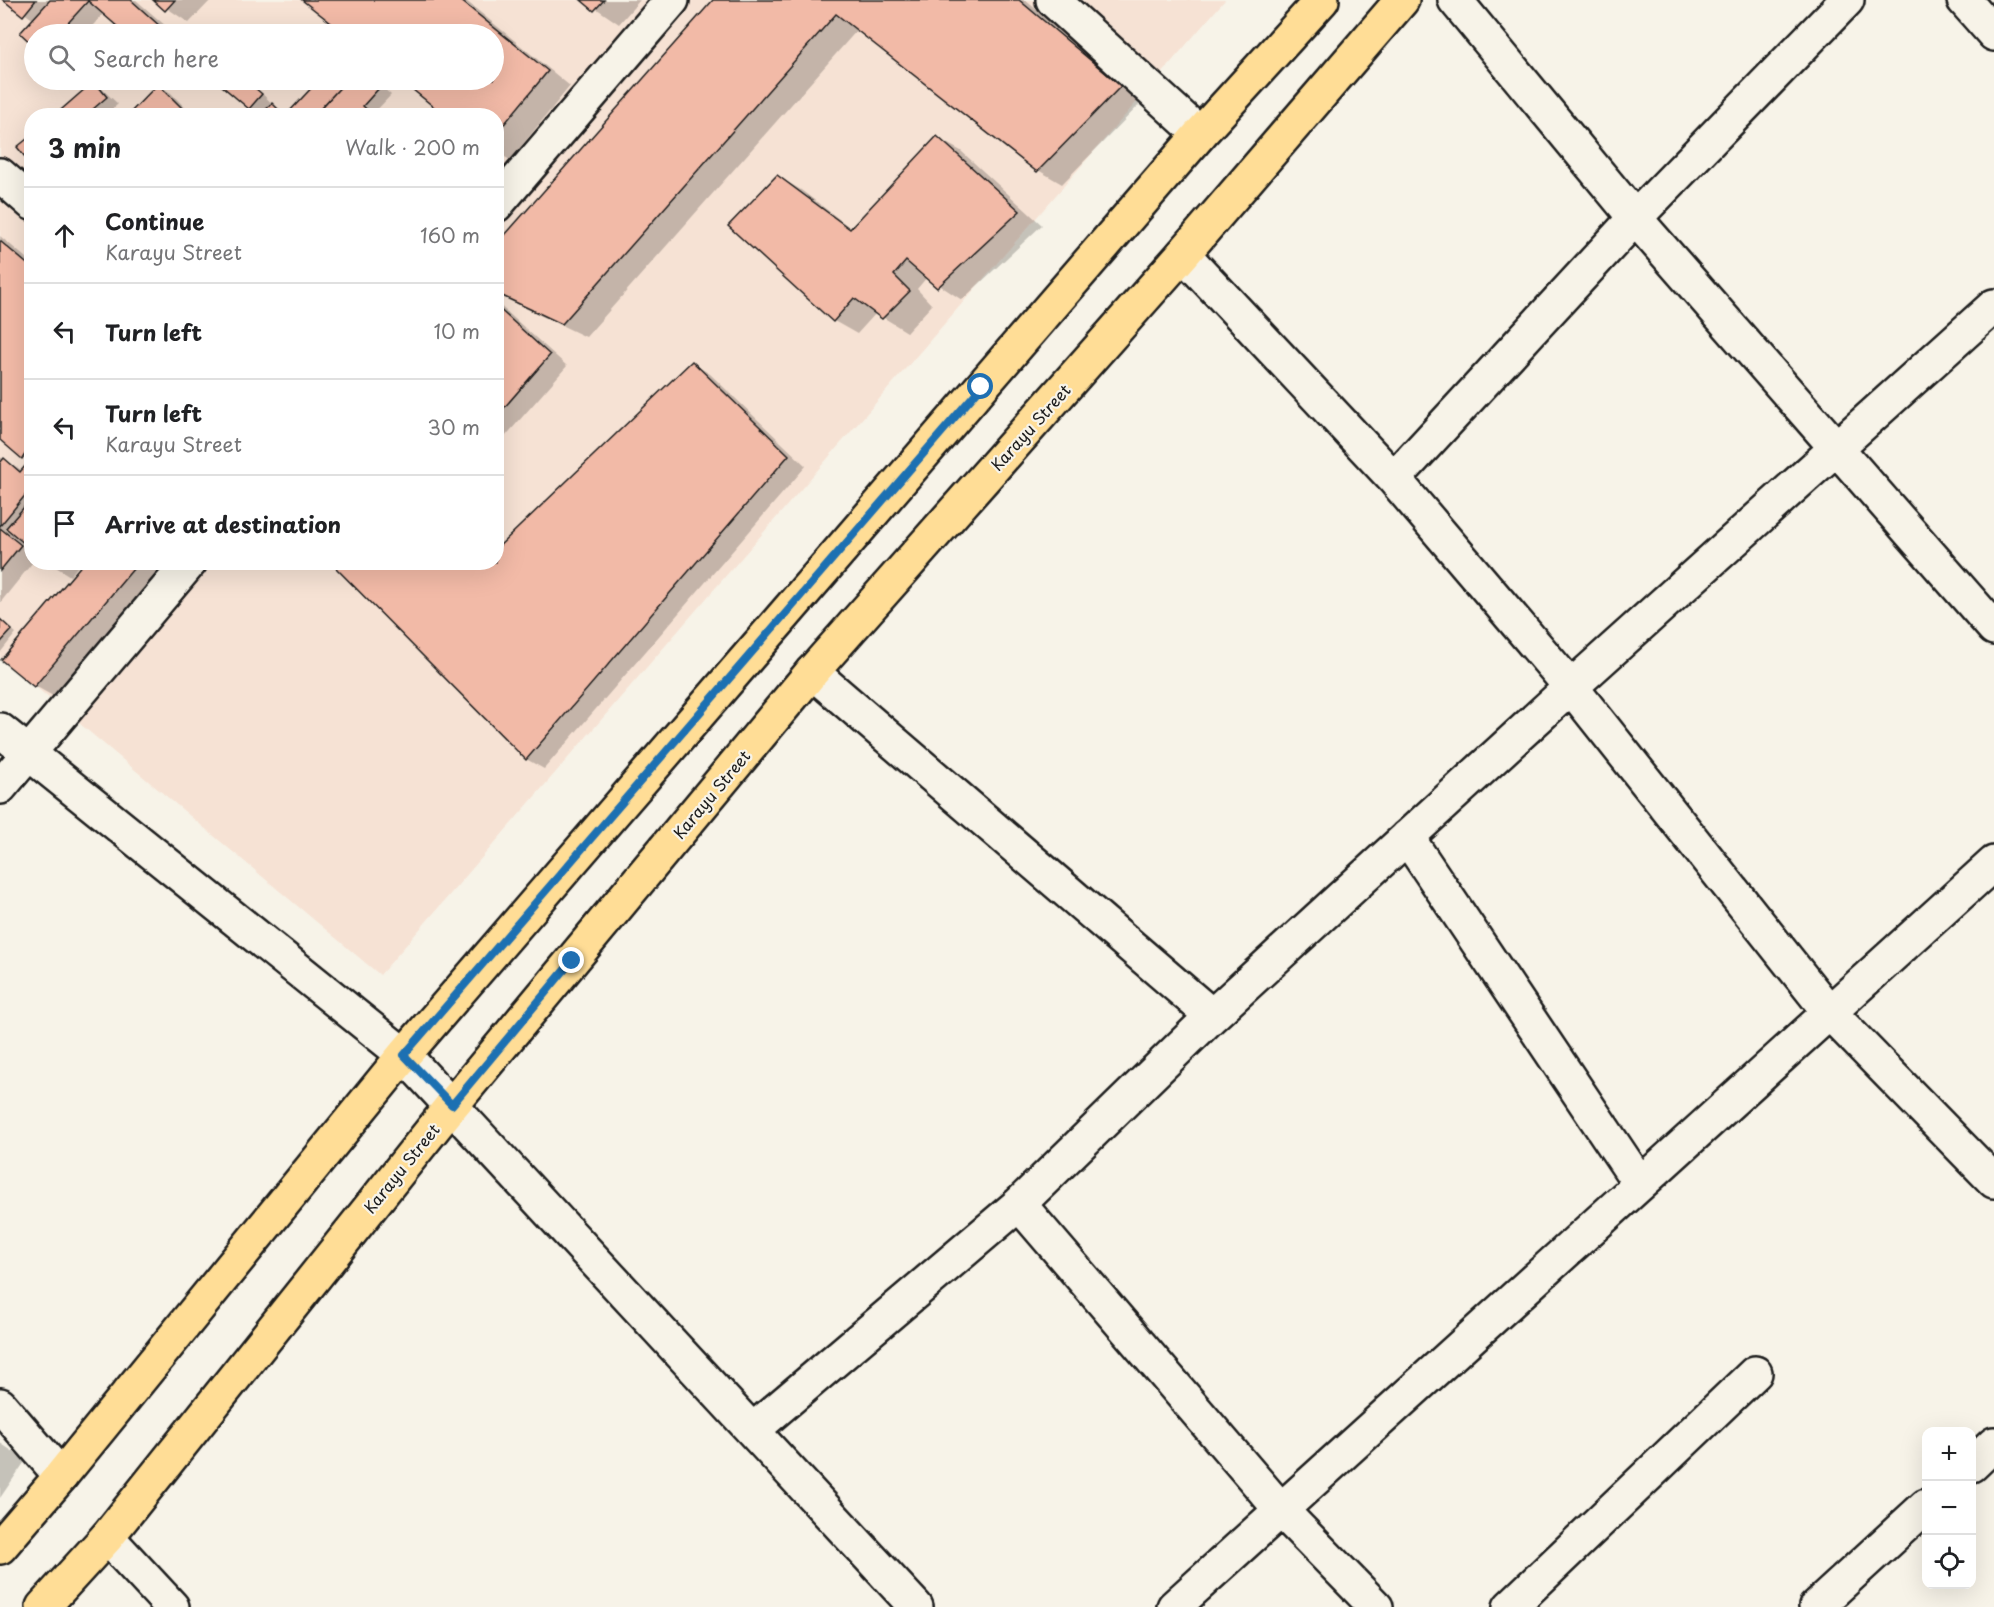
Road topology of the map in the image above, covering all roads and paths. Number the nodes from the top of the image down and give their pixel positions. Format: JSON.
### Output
{"nodes":[{"id":1,"x":672,"y":0,"type":"edge"},
{"id":2,"x":1053,"y":0,"type":"edge"},
{"id":3,"x":1322,"y":0,"type":"edge"},
{"id":4,"x":1402,"y":0,"type":"edge"},
{"id":5,"x":1455,"y":0,"type":"edge"},
{"id":6,"x":1847,"y":0,"type":"edge"},
{"id":7,"x":1964,"y":0,"type":"edge"},
{"id":8,"x":1994,"y":34,"type":"edge"},
{"id":9,"x":1200,"y":134,"type":"junction"},
{"id":10,"x":0,"y":176,"type":"edge"},
{"id":11,"x":24,"y":196,"type":"edge"},
{"id":12,"x":504,"y":196,"type":"edge"},
{"id":13,"x":1635,"y":218,"type":"junction"},
{"id":14,"x":1183,"y":254,"type":"junction"},
{"id":15,"x":1994,"y":306,"type":"edge"},
{"id":16,"x":1838,"y":450,"type":"junction"},
{"id":17,"x":1394,"y":479,"type":"junction"},
{"id":18,"x":183,"y":570,"type":"edge"},
{"id":19,"x":1994,"y":628,"type":"edge"},
{"id":20,"x":812,"y":672,"type":"junction"},
{"id":21,"x":1570,"y":687,"type":"junction"},
{"id":22,"x":0,"y":730,"type":"edge"},
{"id":23,"x":28,"y":754,"type":"junction"},
{"id":24,"x":0,"y":787,"type":"edge"},
{"id":25,"x":1407,"y":837,"type":"junction"},
{"id":26,"x":1994,"y":863,"type":"edge"},
{"id":27,"x":1829,"y":1012,"type":"junction"},
{"id":28,"x":1212,"y":1016,"type":"junction"},
{"id":29,"x":404,"y":1055,"type":"junction"},
{"id":30,"x":452,"y":1105,"type":"junction"},
{"id":31,"x":1994,"y":1181,"type":"edge"},
{"id":32,"x":1640,"y":1184,"type":"junction"},
{"id":33,"x":1020,"y":1204,"type":"junction"},
{"id":34,"x":1755,"y":1373,"type":"dead end"},
{"id":35,"x":0,"y":1405,"type":"edge"},
{"id":36,"x":753,"y":1430,"type":"junction"},
{"id":37,"x":1994,"y":1444,"type":"edge"},
{"id":38,"x":1976,"y":1460,"type":"edge"},
{"id":39,"x":61,"y":1476,"type":"junction"},
{"id":40,"x":1281,"y":1510,"type":"junction"},
{"id":41,"x":1922,"y":1510,"type":"edge"},
{"id":42,"x":107,"y":1537,"type":"junction"},
{"id":43,"x":0,"y":1547,"type":"edge"},
{"id":44,"x":43,"y":1607,"type":"edge"},
{"id":45,"x":172,"y":1607,"type":"edge"},
{"id":46,"x":916,"y":1607,"type":"edge"},
{"id":47,"x":1174,"y":1607,"type":"edge"},
{"id":48,"x":1376,"y":1607,"type":"edge"},
{"id":49,"x":1510,"y":1607,"type":"edge"},
{"id":50,"x":1816,"y":1607,"type":"edge"}],
"edges":[{"from":1,"to":12,"type":"street"},
{"from":2,"to":9,"type":"street"},
{"from":3,"to":9,"type":"main road"},
{"from":4,"to":14,"type":"main road","name":"Karayu Street"},
{"from":5,"to":13,"type":"street"},
{"from":6,"to":13,"type":"street"},
{"from":7,"to":8,"type":"street"},
{"from":9,"to":29,"type":"main road"},
{"from":10,"to":11,"type":"street"},
{"from":13,"to":16,"type":"street"},
{"from":13,"to":17,"type":"street"},
{"from":14,"to":17,"type":"street"},
{"from":14,"to":20,"type":"main road","name":"Karayu Street"},
{"from":15,"to":16,"type":"street"},
{"from":16,"to":19,"type":"street"},
{"from":16,"to":21,"type":"street"},
{"from":17,"to":21,"type":"street"},
{"from":18,"to":23,"type":"street"},
{"from":20,"to":28,"type":"street"},
{"from":20,"to":30,"type":"main road","name":"Karayu Street"},
{"from":21,"to":25,"type":"street"},
{"from":21,"to":27,"type":"street"},
{"from":22,"to":23,"type":"street"},
{"from":23,"to":24,"type":"street"},
{"from":23,"to":29,"type":"street"},
{"from":25,"to":28,"type":"street"},
{"from":25,"to":32,"type":"street"},
{"from":26,"to":27,"type":"street"},
{"from":27,"to":31,"type":"street"},
{"from":27,"to":32,"type":"street"},
{"from":28,"to":33,"type":"street"},
{"from":29,"to":30,"type":"street"},
{"from":29,"to":39,"type":"main road"},
{"from":30,"to":36,"type":"street"},
{"from":30,"to":42,"type":"main road","name":"Karayu Street"},
{"from":32,"to":40,"type":"street"},
{"from":33,"to":36,"type":"street"},
{"from":33,"to":40,"type":"street"},
{"from":34,"to":49,"type":"street"},
{"from":35,"to":39,"type":"street"},
{"from":36,"to":46,"type":"street"},
{"from":37,"to":38,"type":"street"},
{"from":39,"to":43,"type":"main road"},
{"from":40,"to":47,"type":"street"},
{"from":40,"to":48,"type":"street"},
{"from":41,"to":50,"type":"street"},
{"from":42,"to":44,"type":"main road","name":"Karayu Street"},
{"from":42,"to":45,"type":"street"}]}
